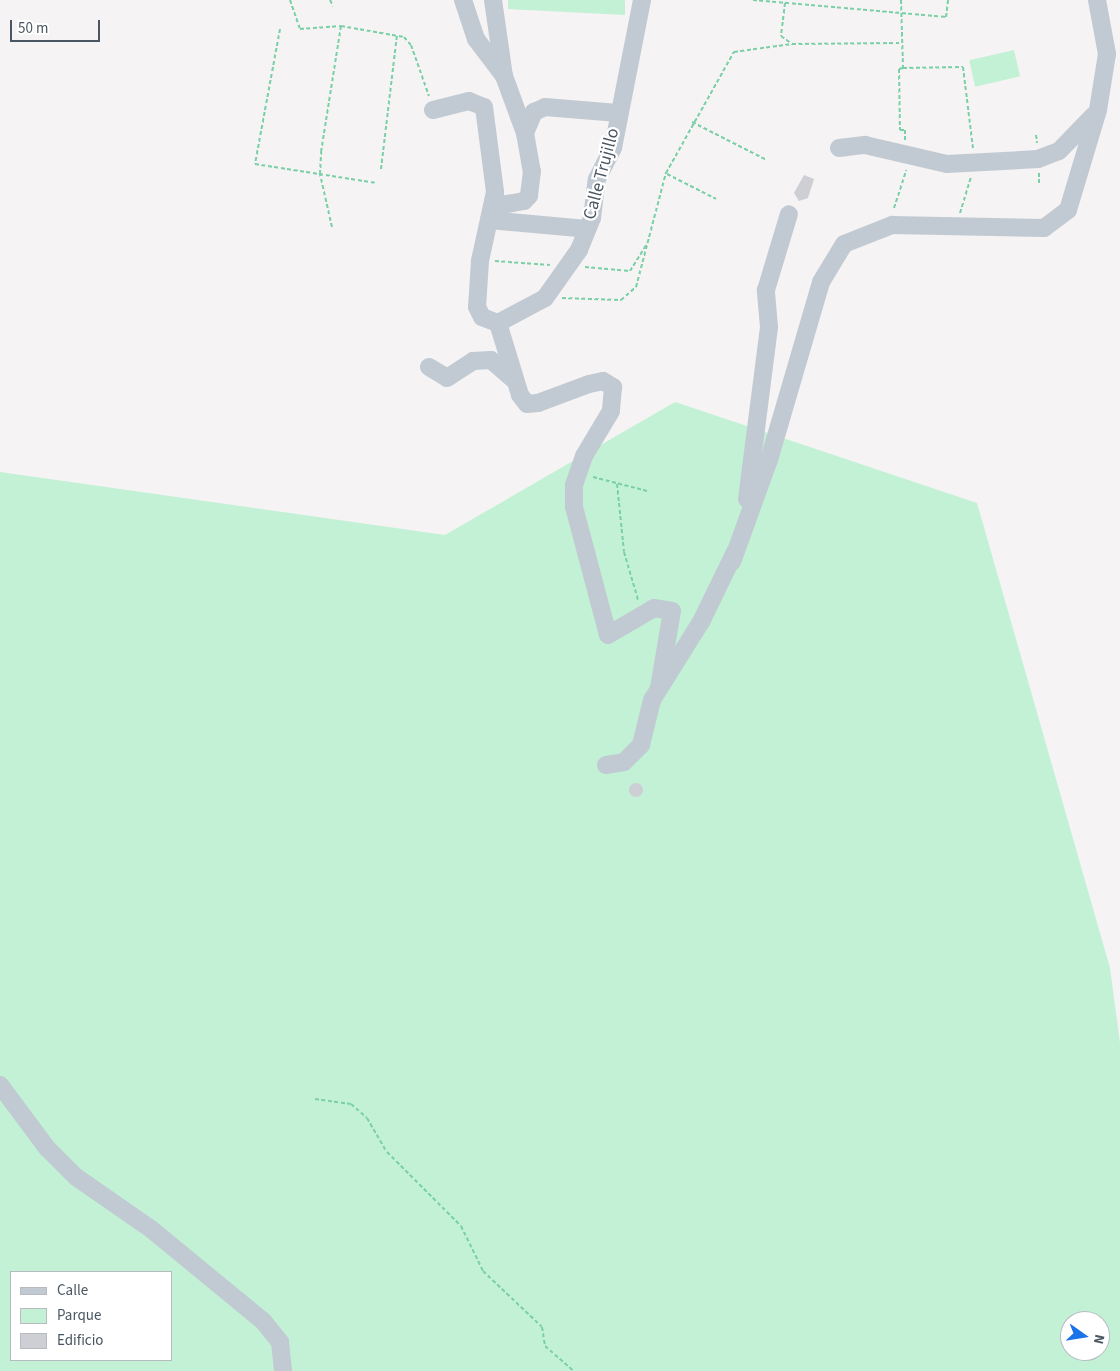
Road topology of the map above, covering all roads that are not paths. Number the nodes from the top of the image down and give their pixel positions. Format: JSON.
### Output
{"nodes":[{"id":1,"x":463,"y":0,"type":"edge"},
{"id":2,"x":493,"y":0,"type":"edge"},
{"id":3,"x":642,"y":0,"type":"edge"},
{"id":4,"x":1097,"y":0,"type":"edge"},
{"id":5,"x":504,"y":76,"type":"junction"},
{"id":6,"x":433,"y":110,"type":"road end"},
{"id":7,"x":1098,"y":110,"type":"junction"},
{"id":8,"x":618,"y":113,"type":"junction"},
{"id":9,"x":526,"y":133,"type":"junction"},
{"id":10,"x":839,"y":148,"type":"dead end"},
{"id":11,"x":492,"y":213,"type":"junction"},
{"id":12,"x":789,"y":214,"type":"dead end"},
{"id":13,"x":587,"y":229,"type":"junction"},
{"id":14,"x":504,"y":321,"type":"junction"},
{"id":15,"x":429,"y":366,"type":"dead end"},
{"id":16,"x":514,"y":380,"type":"junction"},
{"id":17,"x":732,"y":562,"type":"junction"},
{"id":18,"x":659,"y":688,"type":"junction"},
{"id":19,"x":606,"y":766,"type":"dead end"},
{"id":20,"x":0,"y":1085,"type":"edge"},
{"id":21,"x":283,"y":1371,"type":"edge"}],
"edges":[{"from":1,"to":5,"type":"street"},
{"from":2,"to":5,"type":"street"},
{"from":3,"to":8,"type":"street","name":"Calle Trujillo"},
{"from":4,"to":7,"type":"street"},
{"from":5,"to":9,"type":"street"},
{"from":6,"to":11,"type":"street"},
{"from":7,"to":10,"type":"street"},
{"from":7,"to":17,"type":"street"},
{"from":8,"to":9,"type":"street"},
{"from":8,"to":13,"type":"street","name":"Calle Trujillo"},
{"from":9,"to":11,"type":"street"},
{"from":11,"to":13,"type":"street"},
{"from":11,"to":14,"type":"street"},
{"from":12,"to":17,"type":"street"},
{"from":13,"to":14,"type":"street","name":"Calle Trujillo"},
{"from":14,"to":16,"type":"street"},
{"from":15,"to":16,"type":"street"},
{"from":16,"to":18,"type":"street"},
{"from":17,"to":18,"type":"street"},
{"from":18,"to":19,"type":"street"},
{"from":20,"to":21,"type":"street"}]}
